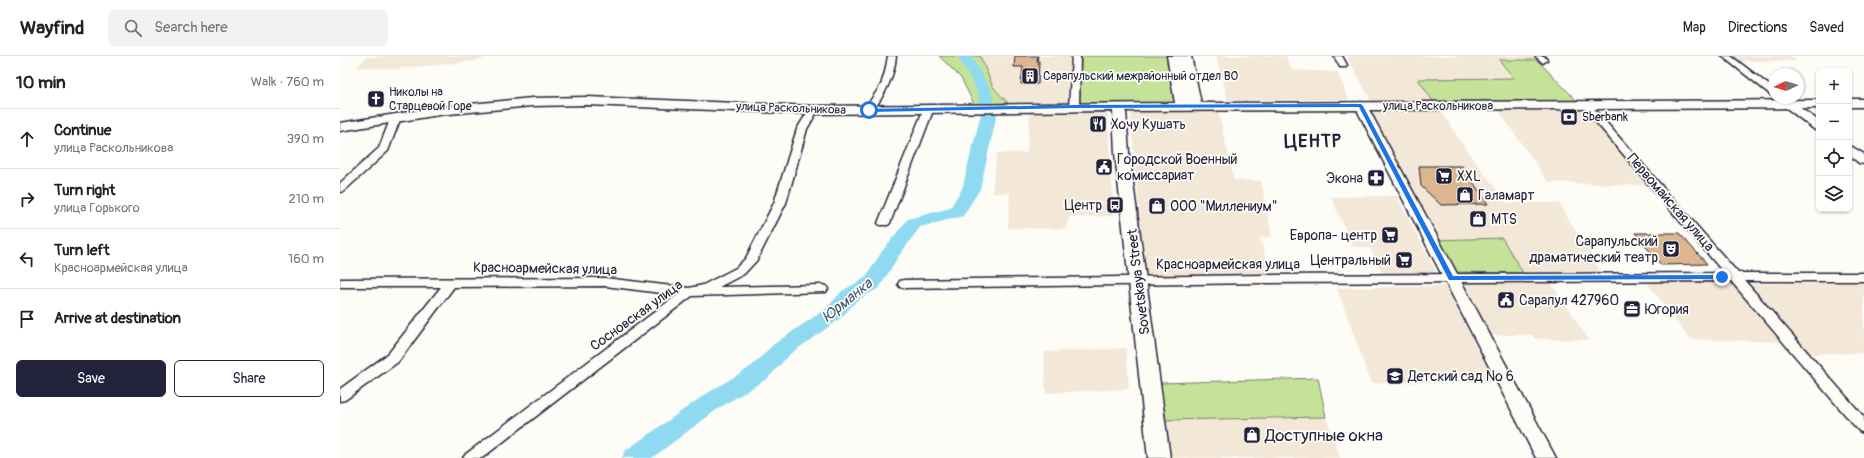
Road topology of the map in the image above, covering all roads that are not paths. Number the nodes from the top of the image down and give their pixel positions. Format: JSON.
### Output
{"nodes":[{"id":1,"x":892,"y":56,"type":"edge"},
{"id":2,"x":1076,"y":56,"type":"edge"},
{"id":3,"x":1173,"y":56,"type":"edge"},
{"id":4,"x":1185,"y":56,"type":"edge"},
{"id":5,"x":1338,"y":56,"type":"edge"},
{"id":6,"x":1726,"y":56,"type":"edge"},
{"id":7,"x":1342,"y":65,"type":"dead end"},
{"id":8,"x":1768,"y":88,"type":"edge"},
{"id":9,"x":1768,"y":101,"type":"edge"},
{"id":10,"x":1804,"y":103,"type":"edge"},
{"id":11,"x":1852,"y":103,"type":"edge"},
{"id":12,"x":1864,"y":103,"type":"edge"},
{"id":13,"x":1788,"y":104,"type":"edge"},
{"id":14,"x":1816,"y":104,"type":"edge"},
{"id":15,"x":1188,"y":106,"type":"junction"},
{"id":16,"x":1361,"y":106,"type":"junction"},
{"id":17,"x":1586,"y":106,"type":"junction"},
{"id":18,"x":1074,"y":107,"type":"junction"},
{"id":19,"x":1119,"y":107,"type":"junction"},
{"id":20,"x":934,"y":108,"type":"junction"},
{"id":21,"x":813,"y":110,"type":"junction"},
{"id":22,"x":869,"y":110,"type":"junction"},
{"id":23,"x":396,"y":117,"type":"junction"},
{"id":24,"x":1816,"y":125,"type":"edge"},
{"id":25,"x":340,"y":127,"type":"edge"},
{"id":26,"x":1852,"y":151,"type":"edge"},
{"id":27,"x":1864,"y":160,"type":"edge"},
{"id":28,"x":340,"y":189,"type":"edge"},
{"id":29,"x":884,"y":223,"type":"dead end"},
{"id":30,"x":1864,"y":276,"type":"edge"},
{"id":31,"x":1736,"y":277,"type":"junction"},
{"id":32,"x":1451,"y":278,"type":"junction"},
{"id":33,"x":1138,"y":279,"type":"junction"},
{"id":34,"x":451,"y":282,"type":"junction"},
{"id":35,"x":340,"y":283,"type":"edge"},
{"id":36,"x":904,"y":284,"type":"dead end"},
{"id":37,"x":822,"y":289,"type":"dead end"},
{"id":38,"x":689,"y":292,"type":"junction"},
{"id":39,"x":340,"y":396,"type":"edge"},
{"id":40,"x":1864,"y":427,"type":"edge"},
{"id":41,"x":471,"y":458,"type":"edge"},
{"id":42,"x":1159,"y":458,"type":"edge"},
{"id":43,"x":1546,"y":458,"type":"edge"}],
"edges":[{"from":1,"to":22,"type":"street"},
{"from":2,"to":18,"type":"street"},
{"from":3,"to":15,"type":"main road"},
{"from":4,"to":15,"type":"main road"},
{"from":5,"to":7,"type":"street"},
{"from":6,"to":8,"type":"street"},
{"from":9,"to":17,"type":"main road","name":"улица Раскольникова"},
{"from":10,"to":14,"type":"main road","name":"улица Раскольникова"},
{"from":11,"to":12,"type":"main road"},
{"from":13,"to":24,"type":"street"},
{"from":15,"to":16,"type":"main road","name":"улица Раскольникова"},
{"from":15,"to":19,"type":"main road","name":"улица Раскольникова"},
{"from":16,"to":17,"type":"main road","name":"улица Раскольникова"},
{"from":16,"to":32,"type":"street"},
{"from":17,"to":31,"type":"street","name":"Первомайская улица"},
{"from":18,"to":19,"type":"main road","name":"улица Раскольникова"},
{"from":18,"to":20,"type":"main road","name":"улица Раскольникова"},
{"from":19,"to":33,"type":"main road","name":"Sovetskaya Street"},
{"from":20,"to":22,"type":"main road","name":"улица Раскольникова"},
{"from":20,"to":29,"type":"street"},
{"from":21,"to":22,"type":"main road","name":"улица Раскольникова"},
{"from":21,"to":23,"type":"main road","name":"улица Раскольникова"},
{"from":21,"to":38,"type":"street","name":"Сосновская улица"},
{"from":23,"to":25,"type":"main road","name":"улица Раскольникова"},
{"from":23,"to":28,"type":"street"},
{"from":26,"to":27,"type":"street"},
{"from":30,"to":31,"type":"street","name":"Красноармейская улица"},
{"from":31,"to":32,"type":"street","name":"Красноармейская улица"},
{"from":31,"to":40,"type":"street","name":"Первомайская улица"},
{"from":32,"to":33,"type":"street","name":"Красноармейская улица"},
{"from":32,"to":43,"type":"street"},
{"from":33,"to":36,"type":"street","name":"Красноармейская улица"},
{"from":33,"to":42,"type":"main road","name":"Sovetskaya Street"},
{"from":34,"to":35,"type":"street","name":"Красноармейская улица"},
{"from":34,"to":38,"type":"street","name":"Красноармейская улица"},
{"from":34,"to":39,"type":"street"},
{"from":37,"to":38,"type":"street","name":"Красноармейская улица"},
{"from":38,"to":41,"type":"street","name":"Сосновская улица"}]}
